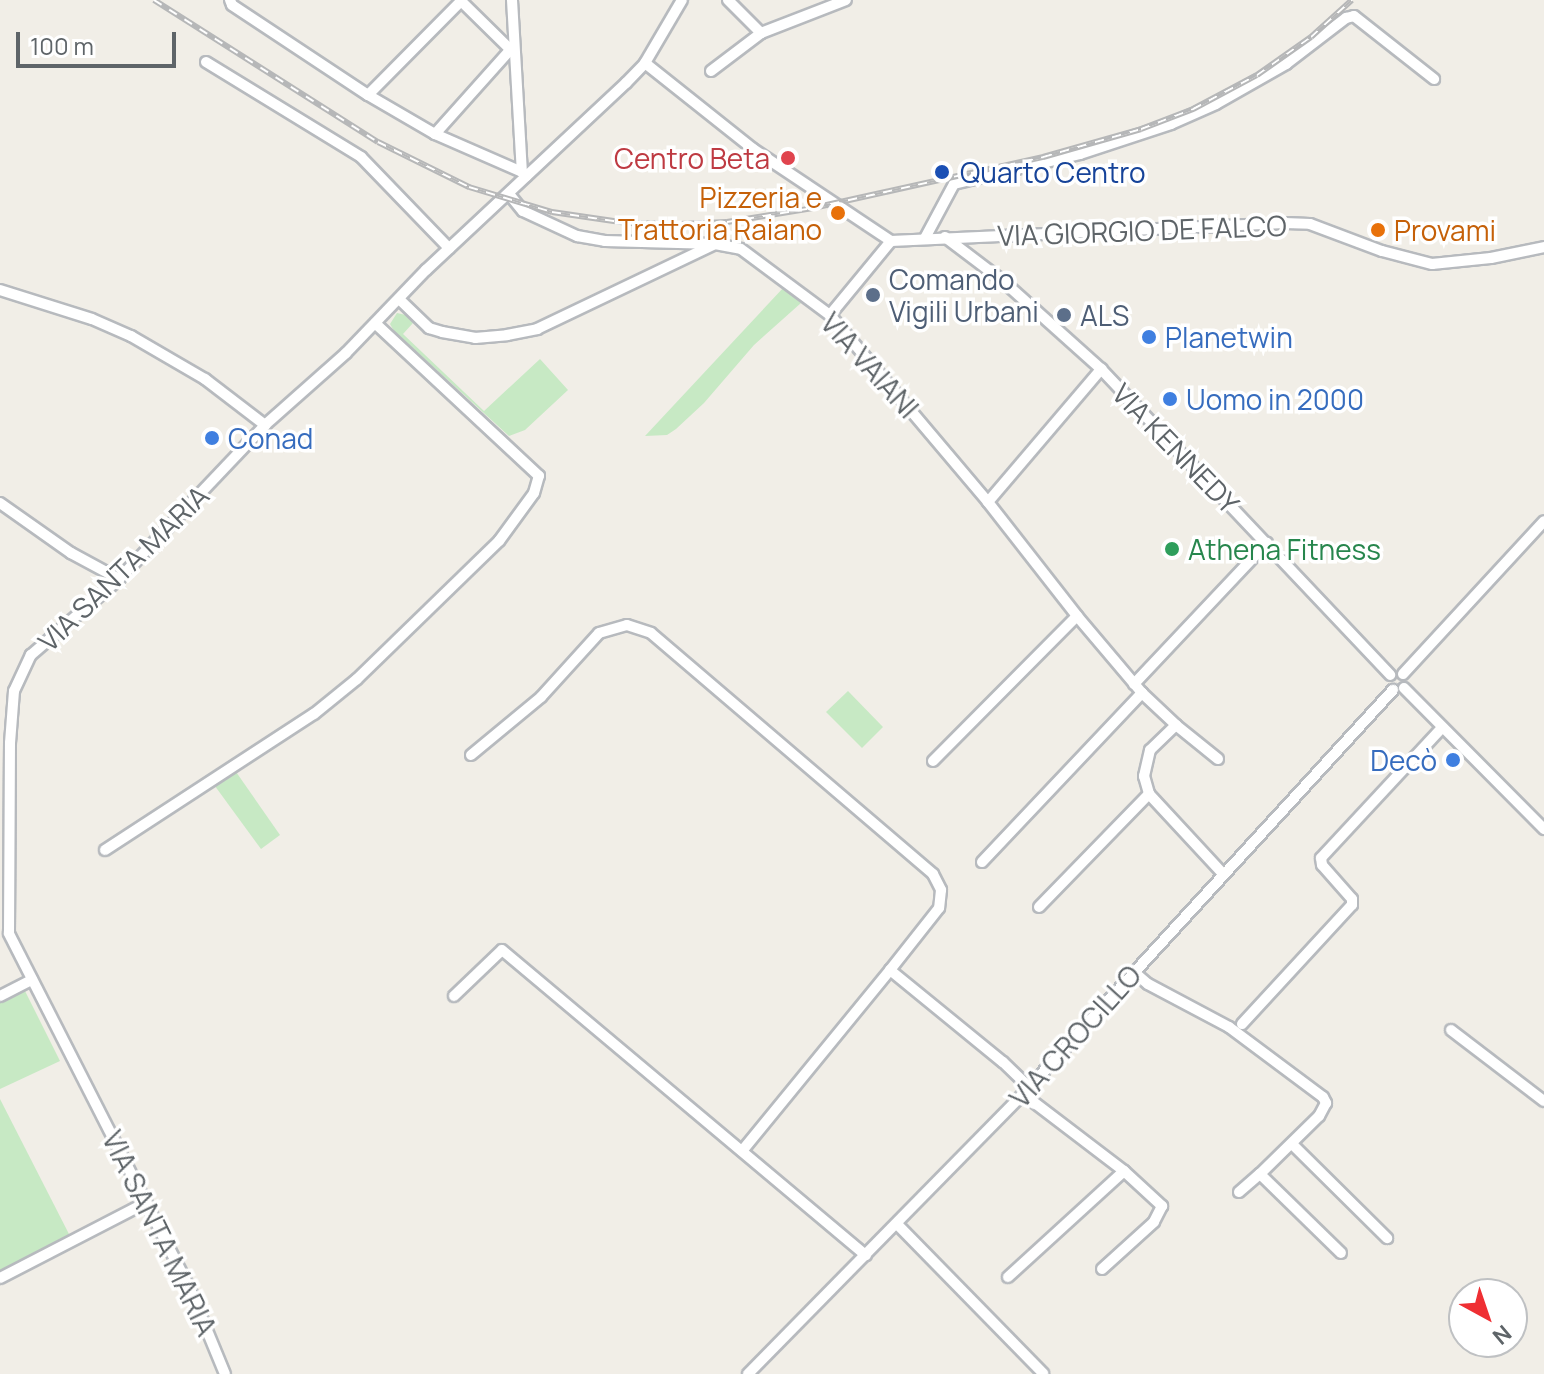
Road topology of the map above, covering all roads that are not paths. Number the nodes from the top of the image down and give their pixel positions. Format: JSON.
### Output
{"nodes":[{"id":1,"x":230,"y":0,"type":"edge"},
{"id":2,"x":460,"y":0,"type":"edge"},
{"id":3,"x":512,"y":0,"type":"edge"},
{"id":4,"x":682,"y":0,"type":"edge"},
{"id":5,"x":728,"y":0,"type":"edge"},
{"id":6,"x":846,"y":0,"type":"edge"},
{"id":7,"x":761,"y":33,"type":"junction"},
{"id":8,"x":513,"y":52,"type":"junction"},
{"id":9,"x":206,"y":62,"type":"dead end"},
{"id":10,"x":645,"y":63,"type":"junction"},
{"id":11,"x":711,"y":71,"type":"dead end"},
{"id":12,"x":1434,"y":79,"type":"dead end"},
{"id":13,"x":368,"y":95,"type":"junction"},
{"id":14,"x":435,"y":134,"type":"junction"},
{"id":15,"x":525,"y":175,"type":"junction"},
{"id":16,"x":509,"y":194,"type":"junction"},
{"id":17,"x":945,"y":237,"type":"junction"},
{"id":18,"x":925,"y":238,"type":"junction"},
{"id":19,"x":891,"y":241,"type":"junction"},
{"id":20,"x":715,"y":244,"type":"junction"},
{"id":21,"x":1544,"y":247,"type":"edge"},
{"id":22,"x":449,"y":248,"type":"junction"},
{"id":23,"x":0,"y":290,"type":"edge"},
{"id":24,"x":399,"y":299,"type":"junction"},
{"id":25,"x":830,"y":315,"type":"junction"},
{"id":26,"x":375,"y":323,"type":"junction"},
{"id":27,"x":1101,"y":369,"type":"junction"},
{"id":28,"x":265,"y":425,"type":"junction"},
{"id":29,"x":988,"y":502,"type":"junction"},
{"id":30,"x":0,"y":503,"type":"edge"},
{"id":31,"x":1544,"y":521,"type":"edge"},
{"id":32,"x":1267,"y":543,"type":"junction"},
{"id":33,"x":119,"y":579,"type":"junction"},
{"id":34,"x":1077,"y":616,"type":"junction"},
{"id":35,"x":1403,"y":674,"type":"junction"},
{"id":36,"x":1390,"y":675,"type":"junction"},
{"id":37,"x":1138,"y":689,"type":"junction"},
{"id":38,"x":1398,"y":689,"type":"junction"},
{"id":39,"x":1176,"y":725,"type":"junction"},
{"id":40,"x":1442,"y":728,"type":"junction"},
{"id":41,"x":471,"y":755,"type":"dead end"},
{"id":42,"x":1218,"y":759,"type":"dead end"},
{"id":43,"x":933,"y":761,"type":"dead end"},
{"id":44,"x":1149,"y":794,"type":"junction"},
{"id":45,"x":1544,"y":829,"type":"edge"},
{"id":46,"x":5,"y":834,"type":"edge"},
{"id":47,"x":105,"y":850,"type":"dead end"},
{"id":48,"x":982,"y":862,"type":"dead end"},
{"id":49,"x":1223,"y":874,"type":"junction"},
{"id":50,"x":1039,"y":907,"type":"dead end"},
{"id":51,"x":5,"y":935,"type":"edge"},
{"id":52,"x":890,"y":970,"type":"junction"},
{"id":53,"x":1134,"y":972,"type":"junction"},
{"id":54,"x":32,"y":980,"type":"junction"},
{"id":55,"x":0,"y":996,"type":"edge"},
{"id":56,"x":454,"y":996,"type":"dead end"},
{"id":57,"x":1242,"y":1024,"type":"dead end"},
{"id":58,"x":1451,"y":1030,"type":"dead end"},
{"id":59,"x":1026,"y":1090,"type":"junction"},
{"id":60,"x":1544,"y":1101,"type":"edge"},
{"id":61,"x":1292,"y":1144,"type":"junction"},
{"id":62,"x":742,"y":1151,"type":"junction"},
{"id":63,"x":1124,"y":1171,"type":"junction"},
{"id":64,"x":1260,"y":1174,"type":"junction"},
{"id":65,"x":1239,"y":1192,"type":"dead end"},
{"id":66,"x":147,"y":1202,"type":"junction"},
{"id":67,"x":897,"y":1224,"type":"junction"},
{"id":68,"x":1387,"y":1238,"type":"dead end"},
{"id":69,"x":1341,"y":1253,"type":"dead end"},
{"id":70,"x":866,"y":1255,"type":"junction"},
{"id":71,"x":1102,"y":1269,"type":"dead end"},
{"id":72,"x":1008,"y":1277,"type":"dead end"},
{"id":73,"x":0,"y":1278,"type":"edge"},
{"id":74,"x":1043,"y":1373,"type":"edge"},
{"id":75,"x":225,"y":1374,"type":"edge"},
{"id":76,"x":748,"y":1374,"type":"edge"}],
"edges":[{"from":1,"to":13,"type":"street"},
{"from":2,"to":8,"type":"street"},
{"from":2,"to":13,"type":"street"},
{"from":3,"to":8,"type":"street"},
{"from":4,"to":10,"type":"street","name":"VIA SANTA MARIA"},
{"from":5,"to":7,"type":"street"},
{"from":6,"to":7,"type":"street"},
{"from":7,"to":11,"type":"street"},
{"from":8,"to":14,"type":"street"},
{"from":8,"to":15,"type":"street"},
{"from":9,"to":22,"type":"street"},
{"from":10,"to":15,"type":"street","name":"VIA SANTA MARIA"},
{"from":10,"to":19,"type":"street"},
{"from":12,"to":18,"type":"street"},
{"from":13,"to":14,"type":"street"},
{"from":14,"to":15,"type":"street"},
{"from":15,"to":16,"type":"street","name":"VIA SANTA MARIA"},
{"from":16,"to":20,"type":"street","name":"VIA VAIANI"},
{"from":16,"to":22,"type":"street","name":"VIA SANTA MARIA"},
{"from":17,"to":18,"type":"street","name":"VIA GIORGIO DE FALCO"},
{"from":17,"to":21,"type":"street","name":"VIA GIORGIO DE FALCO"},
{"from":17,"to":27,"type":"street","name":"VIA KENNEDY"},
{"from":18,"to":19,"type":"street","name":"VIA GIORGIO DE FALCO"},
{"from":19,"to":25,"type":"street"},
{"from":20,"to":24,"type":"street"},
{"from":20,"to":25,"type":"street","name":"VIA VAIANI"},
{"from":22,"to":24,"type":"street","name":"VIA SANTA MARIA"},
{"from":23,"to":28,"type":"street"},
{"from":24,"to":26,"type":"street","name":"VIA SANTA MARIA"},
{"from":25,"to":29,"type":"street","name":"VIA VAIANI"},
{"from":26,"to":28,"type":"street","name":"VIA SANTA MARIA"},
{"from":26,"to":47,"type":"street"},
{"from":27,"to":29,"type":"street"},
{"from":27,"to":32,"type":"street","name":"VIA KENNEDY"},
{"from":28,"to":33,"type":"street","name":"VIA SANTA MARIA"},
{"from":29,"to":34,"type":"street","name":"VIA VAIANI"},
{"from":30,"to":33,"type":"street"},
{"from":31,"to":35,"type":"street"},
{"from":32,"to":36,"type":"street","name":"VIA KENNEDY"},
{"from":32,"to":37,"type":"street"},
{"from":33,"to":46,"type":"street","name":"VIA SANTA MARIA"},
{"from":34,"to":37,"type":"street","name":"VIA VAIANI"},
{"from":34,"to":43,"type":"street"},
{"from":35,"to":36,"type":"street"},
{"from":35,"to":38,"type":"street"},
{"from":36,"to":38,"type":"street"},
{"from":37,"to":39,"type":"street","name":"VIA VAIANI"},
{"from":37,"to":48,"type":"street"},
{"from":38,"to":40,"type":"street"},
{"from":38,"to":49,"type":"street","name":"VIA CROCILLO"},
{"from":39,"to":42,"type":"street","name":"VIA VAIANI"},
{"from":39,"to":44,"type":"street"},
{"from":40,"to":45,"type":"street"},
{"from":40,"to":57,"type":"street"},
{"from":41,"to":52,"type":"street"},
{"from":44,"to":49,"type":"street"},
{"from":44,"to":50,"type":"street"},
{"from":46,"to":51,"type":"street","name":"VIA SANTA MARIA"},
{"from":49,"to":53,"type":"street","name":"VIA CROCILLO"},
{"from":51,"to":54,"type":"street","name":"VIA SANTA MARIA"},
{"from":52,"to":59,"type":"street"},
{"from":52,"to":62,"type":"street"},
{"from":53,"to":59,"type":"street","name":"VIA CROCILLO"},
{"from":53,"to":61,"type":"street"},
{"from":54,"to":55,"type":"street"},
{"from":54,"to":66,"type":"street","name":"VIA SANTA MARIA"},
{"from":56,"to":62,"type":"street"},
{"from":58,"to":60,"type":"street"},
{"from":59,"to":63,"type":"street"},
{"from":59,"to":67,"type":"street","name":"VIA CROCILLO"},
{"from":61,"to":64,"type":"street"},
{"from":61,"to":68,"type":"street"},
{"from":62,"to":70,"type":"street"},
{"from":63,"to":71,"type":"street"},
{"from":63,"to":72,"type":"street"},
{"from":64,"to":65,"type":"street"},
{"from":64,"to":69,"type":"street"},
{"from":66,"to":73,"type":"street"},
{"from":66,"to":75,"type":"street","name":"VIA SANTA MARIA"},
{"from":67,"to":70,"type":"street","name":"VIA CROCILLO"},
{"from":67,"to":74,"type":"street"},
{"from":70,"to":76,"type":"street","name":"VIA CROCILLO"}]}
